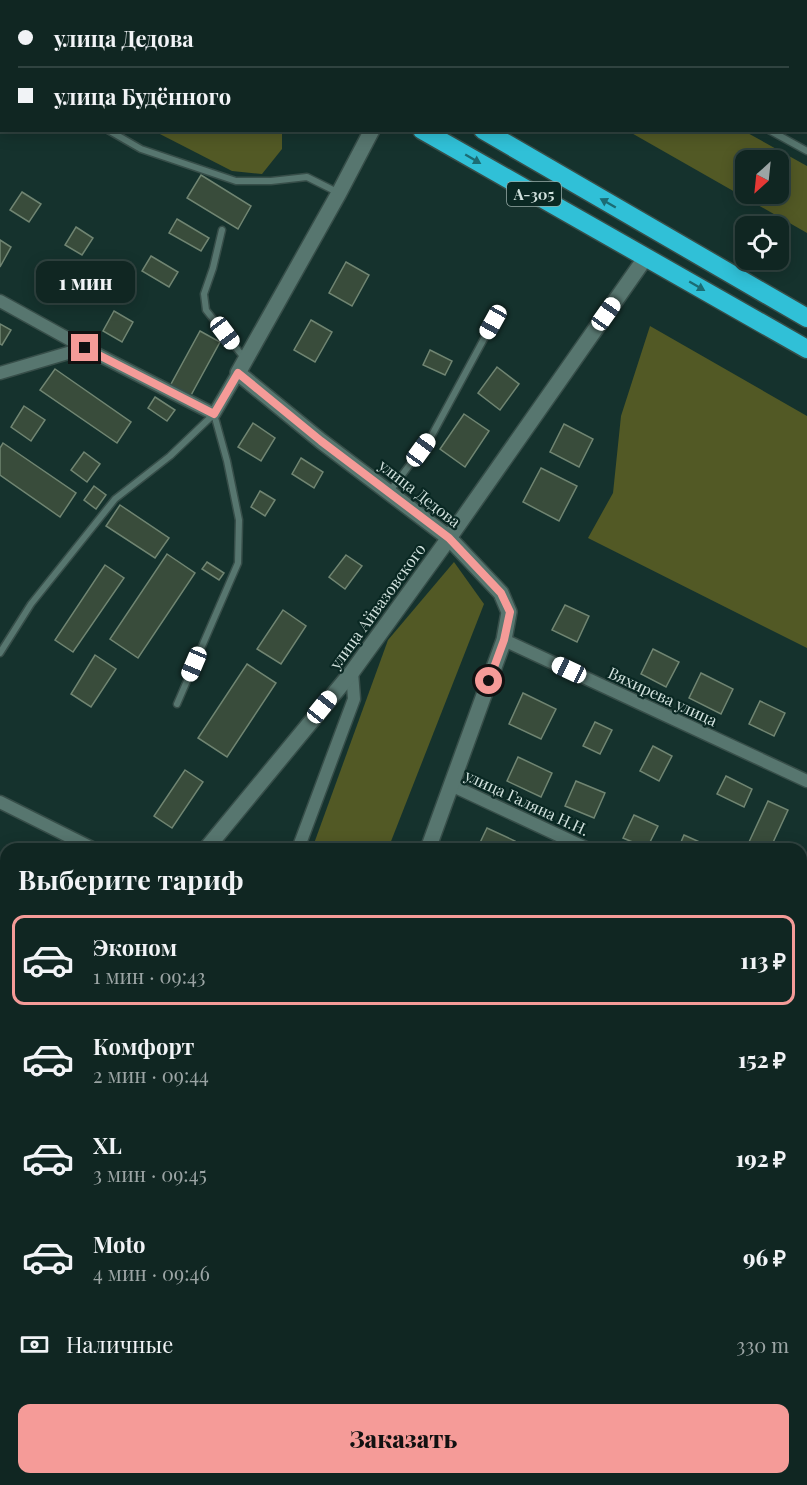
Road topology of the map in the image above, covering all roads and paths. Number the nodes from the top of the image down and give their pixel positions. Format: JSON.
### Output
{"nodes":[{"id":1,"x":111,"y":132,"type":"edge"},
{"id":2,"x":371,"y":132,"type":"edge"},
{"id":3,"x":426,"y":132,"type":"edge"},
{"id":4,"x":486,"y":132,"type":"edge"},
{"id":5,"x":773,"y":132,"type":"edge"},
{"id":6,"x":807,"y":151,"type":"edge"},
{"id":7,"x":339,"y":193,"type":"junction"},
{"id":8,"x":222,"y":230,"type":"dead end"},
{"id":9,"x":646,"y":258,"type":"junction"},
{"id":10,"x":0,"y":301,"type":"edge"},
{"id":11,"x":807,"y":318,"type":"edge"},
{"id":12,"x":493,"y":322,"type":"dead end"},
{"id":13,"x":85,"y":348,"type":"junction"},
{"id":14,"x":807,"y":349,"type":"edge"},
{"id":15,"x":242,"y":366,"type":"junction"},
{"id":16,"x":0,"y":373,"type":"edge"},
{"id":17,"x":214,"y":414,"type":"junction"},
{"id":18,"x":390,"y":491,"type":"junction"},
{"id":19,"x":449,"y":538,"type":"junction"},
{"id":20,"x":504,"y":640,"type":"junction"},
{"id":21,"x":0,"y":653,"type":"edge"},
{"id":22,"x":352,"y":672,"type":"junction"},
{"id":23,"x":177,"y":705,"type":"dead end"},
{"id":24,"x":807,"y":782,"type":"edge"},
{"id":25,"x":451,"y":785,"type":"junction"},
{"id":26,"x":0,"y":802,"type":"edge"},
{"id":27,"x":82,"y":843,"type":"edge"},
{"id":28,"x":211,"y":843,"type":"edge"},
{"id":29,"x":300,"y":843,"type":"edge"},
{"id":30,"x":430,"y":843,"type":"edge"},
{"id":31,"x":575,"y":843,"type":"edge"}],
"edges":[{"from":1,"to":7,"type":"lane"},
{"from":2,"to":7,"type":"street"},
{"from":3,"to":9,"type":"highway","number":"А-305","one_way":true},
{"from":11,"to":4,"type":"highway","number":"А-305","one_way":true},
{"from":5,"to":6,"type":"lane"},
{"from":7,"to":15,"type":"street"},
{"from":8,"to":15,"type":"lane"},
{"from":9,"to":14,"type":"highway","number":"А-305","one_way":true},
{"from":9,"to":19,"type":"street","name":"улица Айвазовского"},
{"from":10,"to":13,"type":"street"},
{"from":12,"to":18,"type":"lane"},
{"from":13,"to":16,"type":"street"},
{"from":13,"to":17,"type":"street"},
{"from":15,"to":17,"type":"street"},
{"from":15,"to":18,"type":"street","name":"улица Дедова"},
{"from":17,"to":21,"type":"lane"},
{"from":17,"to":23,"type":"lane"},
{"from":18,"to":19,"type":"street","name":"улица Дедова"},
{"from":19,"to":20,"type":"street","name":"улица Дедова"},
{"from":19,"to":22,"type":"street","name":"улица Айвазовского"},
{"from":20,"to":24,"type":"street","name":"Вяхирева улица"},
{"from":20,"to":25,"type":"street","name":"улица Дедова"},
{"from":22,"to":28,"type":"street","name":"улица Айвазовского"},
{"from":22,"to":29,"type":"street"},
{"from":25,"to":30,"type":"street","name":"улица Дедова"},
{"from":25,"to":31,"type":"street","name":"улица Галяна Н.Н."},
{"from":26,"to":27,"type":"street"}]}
